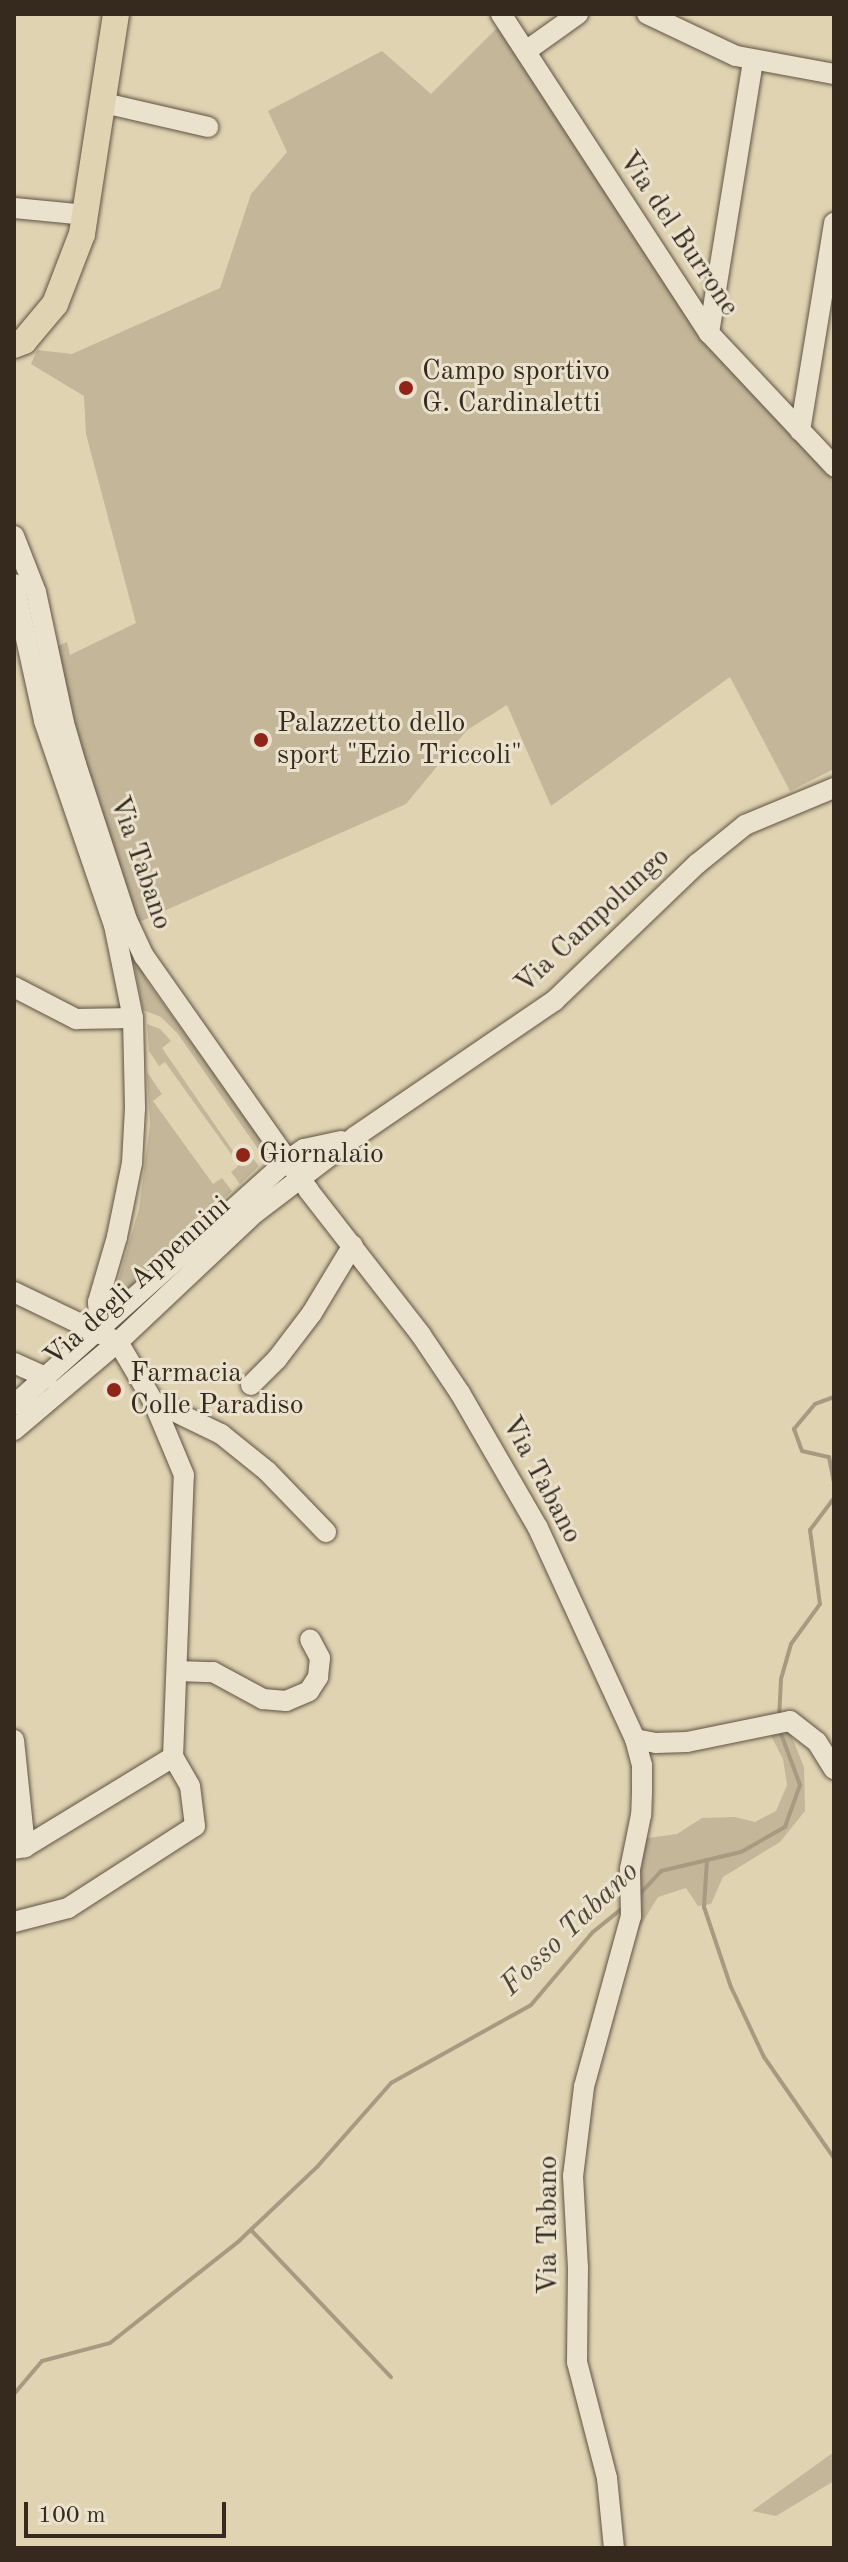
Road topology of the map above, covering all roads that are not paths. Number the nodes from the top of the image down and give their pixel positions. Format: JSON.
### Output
{"nodes":[{"id":1,"x":116,"y":14,"type":"edge"},
{"id":2,"x":501,"y":14,"type":"edge"},
{"id":3,"x":578,"y":14,"type":"edge"},
{"id":4,"x":647,"y":14,"type":"edge"},
{"id":5,"x":526,"y":51,"type":"junction"},
{"id":6,"x":753,"y":61,"type":"junction"},
{"id":7,"x":834,"y":74,"type":"edge"},
{"id":8,"x":104,"y":103,"type":"junction"},
{"id":9,"x":208,"y":127,"type":"dead end"},
{"id":10,"x":14,"y":208,"type":"edge"},
{"id":11,"x":87,"y":215,"type":"junction"},
{"id":12,"x":834,"y":223,"type":"edge"},
{"id":13,"x":827,"y":304,"type":"edge"},
{"id":14,"x":709,"y":333,"type":"junction"},
{"id":15,"x":19,"y":343,"type":"edge"},
{"id":16,"x":800,"y":431,"type":"junction"},
{"id":17,"x":834,"y":466,"type":"edge"},
{"id":18,"x":14,"y":536,"type":"edge"},
{"id":19,"x":14,"y":584,"type":"edge"},
{"id":20,"x":834,"y":788,"type":"edge"},
{"id":21,"x":14,"y":987,"type":"edge"},
{"id":22,"x":133,"y":1018,"type":"junction"},
{"id":23,"x":294,"y":1168,"type":"junction"},
{"id":24,"x":353,"y":1245,"type":"junction"},
{"id":25,"x":14,"y":1292,"type":"edge"},
{"id":26,"x":100,"y":1331,"type":"junction"},
{"id":27,"x":118,"y":1342,"type":"junction"},
{"id":28,"x":14,"y":1363,"type":"edge"},
{"id":29,"x":47,"y":1378,"type":"junction"},
{"id":30,"x":251,"y":1385,"type":"dead end"},
{"id":31,"x":153,"y":1401,"type":"junction"},
{"id":32,"x":14,"y":1405,"type":"edge"},
{"id":33,"x":14,"y":1430,"type":"edge"},
{"id":34,"x":326,"y":1532,"type":"dead end"},
{"id":35,"x":310,"y":1639,"type":"dead end"},
{"id":36,"x":177,"y":1671,"type":"junction"},
{"id":37,"x":635,"y":1739,"type":"junction"},
{"id":38,"x":14,"y":1740,"type":"edge"},
{"id":39,"x":173,"y":1757,"type":"junction"},
{"id":40,"x":834,"y":1769,"type":"edge"},
{"id":41,"x":20,"y":1848,"type":"edge"},
{"id":42,"x":14,"y":1922,"type":"edge"},
{"id":43,"x":614,"y":2548,"type":"edge"}],
"edges":[{"from":1,"to":8,"type":"main road"},
{"from":2,"to":5,"type":"street","name":"Via del Burrone"},
{"from":3,"to":5,"type":"street"},
{"from":4,"to":6,"type":"street"},
{"from":5,"to":14,"type":"street","name":"Via del Burrone"},
{"from":6,"to":7,"type":"street"},
{"from":6,"to":14,"type":"street"},
{"from":8,"to":9,"type":"street"},
{"from":8,"to":11,"type":"main road"},
{"from":10,"to":11,"type":"street"},
{"from":11,"to":15,"type":"main road"},
{"from":12,"to":13,"type":"street"},
{"from":13,"to":16,"type":"street"},
{"from":14,"to":16,"type":"street","name":"Via del Burrone"},
{"from":16,"to":17,"type":"street","name":"Via del Burrone"},
{"from":18,"to":23,"type":"street","name":"Via Tabano"},
{"from":19,"to":22,"type":"street","name":"Via Tabano"},
{"from":20,"to":23,"type":"street","name":"Via Campolungo"},
{"from":21,"to":22,"type":"street"},
{"from":22,"to":26,"type":"street","name":"Via Tabano"},
{"from":23,"to":24,"type":"street","name":"Via Tabano"},
{"from":23,"to":26,"type":"street","name":"Via degli Appennini"},
{"from":23,"to":27,"type":"street","name":"Via degli Appennini"},
{"from":24,"to":30,"type":"street"},
{"from":24,"to":37,"type":"street","name":"Via Tabano"},
{"from":25,"to":26,"type":"street"},
{"from":26,"to":27,"type":"street"},
{"from":26,"to":29,"type":"street","name":"Via degli Appennini"},
{"from":27,"to":31,"type":"street"},
{"from":27,"to":33,"type":"street","name":"Via degli Appennini"},
{"from":28,"to":29,"type":"street"},
{"from":29,"to":32,"type":"street","name":"Via degli Appennini"},
{"from":31,"to":34,"type":"street"},
{"from":31,"to":36,"type":"street"},
{"from":35,"to":36,"type":"street"},
{"from":36,"to":39,"type":"street"},
{"from":37,"to":40,"type":"street"},
{"from":37,"to":43,"type":"street","name":"Via Tabano"},
{"from":38,"to":41,"type":"street"},
{"from":39,"to":41,"type":"street"},
{"from":39,"to":42,"type":"street"}]}
